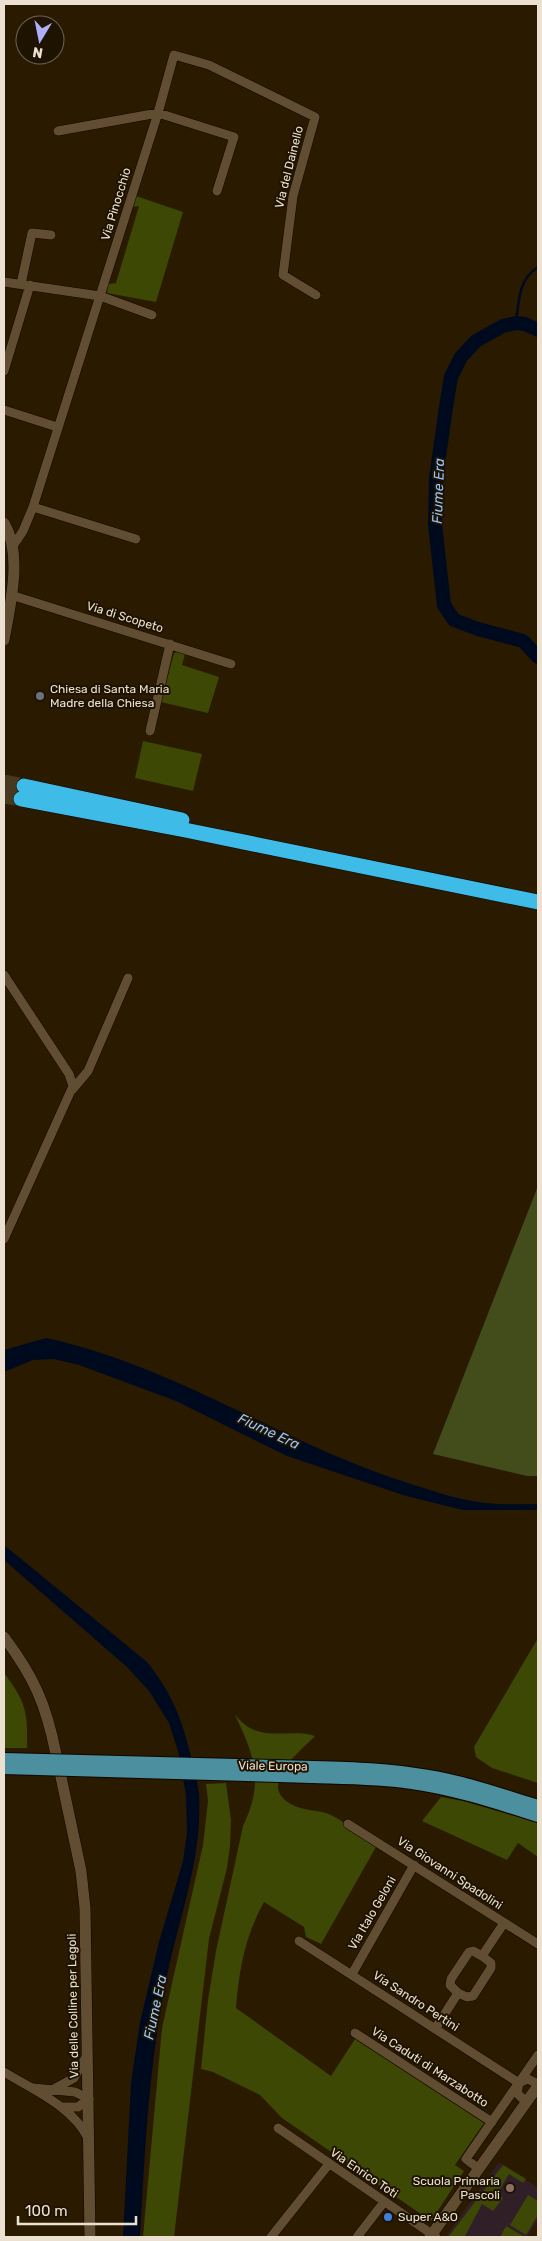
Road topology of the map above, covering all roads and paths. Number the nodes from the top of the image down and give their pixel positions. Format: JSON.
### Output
{"nodes":[{"id":1,"x":158,"y":113,"type":"junction"},
{"id":2,"x":315,"y":117,"type":"joint"},
{"id":3,"x":58,"y":131,"type":"dead end"},
{"id":4,"x":217,"y":191,"type":"dead end"},
{"id":5,"x":51,"y":235,"type":"dead end"},
{"id":6,"x":4,"y":282,"type":"edge"},
{"id":7,"x":26,"y":285,"type":"junction"},
{"id":8,"x":316,"y":295,"type":"dead end"},
{"id":9,"x":100,"y":296,"type":"junction"},
{"id":10,"x":152,"y":315,"type":"dead end"},
{"id":11,"x":4,"y":371,"type":"edge"},
{"id":12,"x":4,"y":410,"type":"edge"},
{"id":13,"x":57,"y":427,"type":"junction"},
{"id":14,"x":32,"y":507,"type":"junction"},
{"id":15,"x":4,"y":523,"type":"edge"},
{"id":16,"x":136,"y":539,"type":"dead end"},
{"id":17,"x":13,"y":546,"type":"junction"},
{"id":18,"x":11,"y":594,"type":"junction"},
{"id":19,"x":4,"y":634,"type":"edge"},
{"id":20,"x":170,"y":644,"type":"junction"},
{"id":21,"x":231,"y":664,"type":"dead end"},
{"id":22,"x":150,"y":731,"type":"dead end"},
{"id":23,"x":538,"y":893,"type":"edge"},
{"id":24,"x":538,"y":902,"type":"edge"},
{"id":25,"x":4,"y":976,"type":"edge"},
{"id":26,"x":128,"y":978,"type":"dead end"},
{"id":27,"x":72,"y":1090,"type":"junction"},
{"id":28,"x":4,"y":1239,"type":"edge"},
{"id":29,"x":4,"y":1637,"type":"edge"},
{"id":30,"x":56,"y":1754,"type":"dead end"},
{"id":31,"x":4,"y":1759,"type":"edge"},
{"id":32,"x":4,"y":1768,"type":"edge"},
{"id":33,"x":313,"y":1772,"type":"junction"},
{"id":34,"x":62,"y":1777,"type":"dead end"},
{"id":35,"x":538,"y":1806,"type":"edge"},
{"id":36,"x":538,"y":1816,"type":"edge"},
{"id":37,"x":348,"y":1824,"type":"dead end"},
{"id":38,"x":414,"y":1865,"type":"junction"},
{"id":39,"x":504,"y":1923,"type":"junction"},
{"id":40,"x":299,"y":1941,"type":"dead end"},
{"id":41,"x":538,"y":1944,"type":"edge"},
{"id":42,"x":482,"y":1956,"type":"junction"},
{"id":43,"x":352,"y":1974,"type":"junction"},
{"id":44,"x":458,"y":1993,"type":"junction"},
{"id":45,"x":435,"y":2028,"type":"junction"},
{"id":46,"x":354,"y":2033,"type":"dead end"},
{"id":47,"x":88,"y":2052,"type":"junction"},
{"id":48,"x":538,"y":2055,"type":"edge"},
{"id":49,"x":4,"y":2072,"type":"edge"},
{"id":50,"x":519,"y":2083,"type":"junction"},
{"id":51,"x":538,"y":2085,"type":"edge"},
{"id":52,"x":28,"y":2087,"type":"junction"},
{"id":53,"x":52,"y":2089,"type":"junction"},
{"id":54,"x":89,"y":2099,"type":"junction"},
{"id":55,"x":526,"y":2102,"type":"junction"},
{"id":56,"x":62,"y":2107,"type":"junction"},
{"id":57,"x":492,"y":2122,"type":"junction"},
{"id":58,"x":278,"y":2128,"type":"dead end"},
{"id":59,"x":89,"y":2141,"type":"junction"},
{"id":60,"x":329,"y":2164,"type":"junction"},
{"id":61,"x":479,"y":2168,"type":"junction"},
{"id":62,"x":384,"y":2202,"type":"junction"},
{"id":63,"x":433,"y":2236,"type":"edge"},
{"id":64,"x":90,"y":2237,"type":"edge"},
{"id":65,"x":272,"y":2237,"type":"edge"},
{"id":66,"x":357,"y":2237,"type":"edge"}],
"edges":[{"from":1,"to":2,"type":"street","name":"Via Pinocchio"},
{"from":1,"to":3,"type":"street"},
{"from":1,"to":4,"type":"street"},
{"from":1,"to":9,"type":"street","name":"Via Pinocchio"},
{"from":2,"to":8,"type":"street","name":"Via del Dainello"},
{"from":5,"to":7,"type":"street"},
{"from":6,"to":7,"type":"street"},
{"from":7,"to":9,"type":"street"},
{"from":7,"to":11,"type":"street"},
{"from":9,"to":10,"type":"street"},
{"from":9,"to":13,"type":"street","name":"Via Pinocchio"},
{"from":12,"to":13,"type":"street"},
{"from":13,"to":14,"type":"street","name":"Via Pinocchio"},
{"from":14,"to":16,"type":"street"},
{"from":14,"to":17,"type":"street","name":"Via Pinocchio"},
{"from":15,"to":17,"type":"street"},
{"from":17,"to":18,"type":"street"},
{"from":18,"to":19,"type":"street"},
{"from":18,"to":20,"type":"street","name":"Via di Scopeto"},
{"from":20,"to":21,"type":"street","name":"Via di Scopeto"},
{"from":20,"to":22,"type":"street"},
{"from":23,"to":24,"type":"highway"},
{"from":25,"to":27,"type":"street"},
{"from":26,"to":27,"type":"street"},
{"from":27,"to":28,"type":"street"},
{"from":29,"to":30,"type":"street"},
{"from":31,"to":33,"type":"main road","name":"Viale Europa","bridge":true},
{"from":32,"to":33,"type":"main road","name":"Viale Europa","bridge":true},
{"from":33,"to":35,"type":"main road","name":"Viale Europa"},
{"from":33,"to":36,"type":"main road","name":"Viale Europa"},
{"from":34,"to":47,"type":"street","name":"Via delle Colline per Legoli"},
{"from":37,"to":38,"type":"street","name":"Via Giovanni Spadolini"},
{"from":38,"to":39,"type":"street","name":"Via Giovanni Spadolini"},
{"from":38,"to":43,"type":"street","name":"Via Italo Geloni"},
{"from":39,"to":41,"type":"street","name":"Via Giovanni Spadolini"},
{"from":39,"to":42,"type":"street"},
{"from":40,"to":43,"type":"street","name":"Via Sandro Pertini"},
{"from":42,"to":44,"type":"street"},
{"from":42,"to":44,"type":"street"},
{"from":43,"to":45,"type":"street","name":"Via Sandro Pertini"},
{"from":44,"to":45,"type":"street"},
{"from":45,"to":50,"type":"street","name":"Via Sandro Pertini"},
{"from":46,"to":57,"type":"street","name":"Via Caduti di Marzabotto"},
{"from":47,"to":53,"type":"street"},
{"from":47,"to":54,"type":"street","name":"Via delle Colline per Legoli"},
{"from":48,"to":50,"type":"street"},
{"from":49,"to":52,"type":"street"},
{"from":50,"to":51,"type":"street"},
{"from":50,"to":55,"type":"street"},
{"from":50,"to":57,"type":"street"},
{"from":51,"to":55,"type":"street"},
{"from":52,"to":53,"type":"street"},
{"from":52,"to":56,"type":"street"},
{"from":53,"to":54,"type":"street"},
{"from":54,"to":56,"type":"street"},
{"from":54,"to":59,"type":"street","name":"Via delle Colline per Legoli"},
{"from":55,"to":61,"type":"street"},
{"from":56,"to":59,"type":"street"},
{"from":57,"to":61,"type":"street"},
{"from":58,"to":60,"type":"street","name":"Via Enrico Toti"},
{"from":59,"to":64,"type":"street","name":"Via delle Colline per Legoli"},
{"from":60,"to":62,"type":"street","name":"Via Enrico Toti"},
{"from":60,"to":65,"type":"street"},
{"from":61,"to":63,"type":"street"},
{"from":62,"to":63,"type":"street","name":"Via Enrico Toti"},
{"from":62,"to":66,"type":"street"}]}
